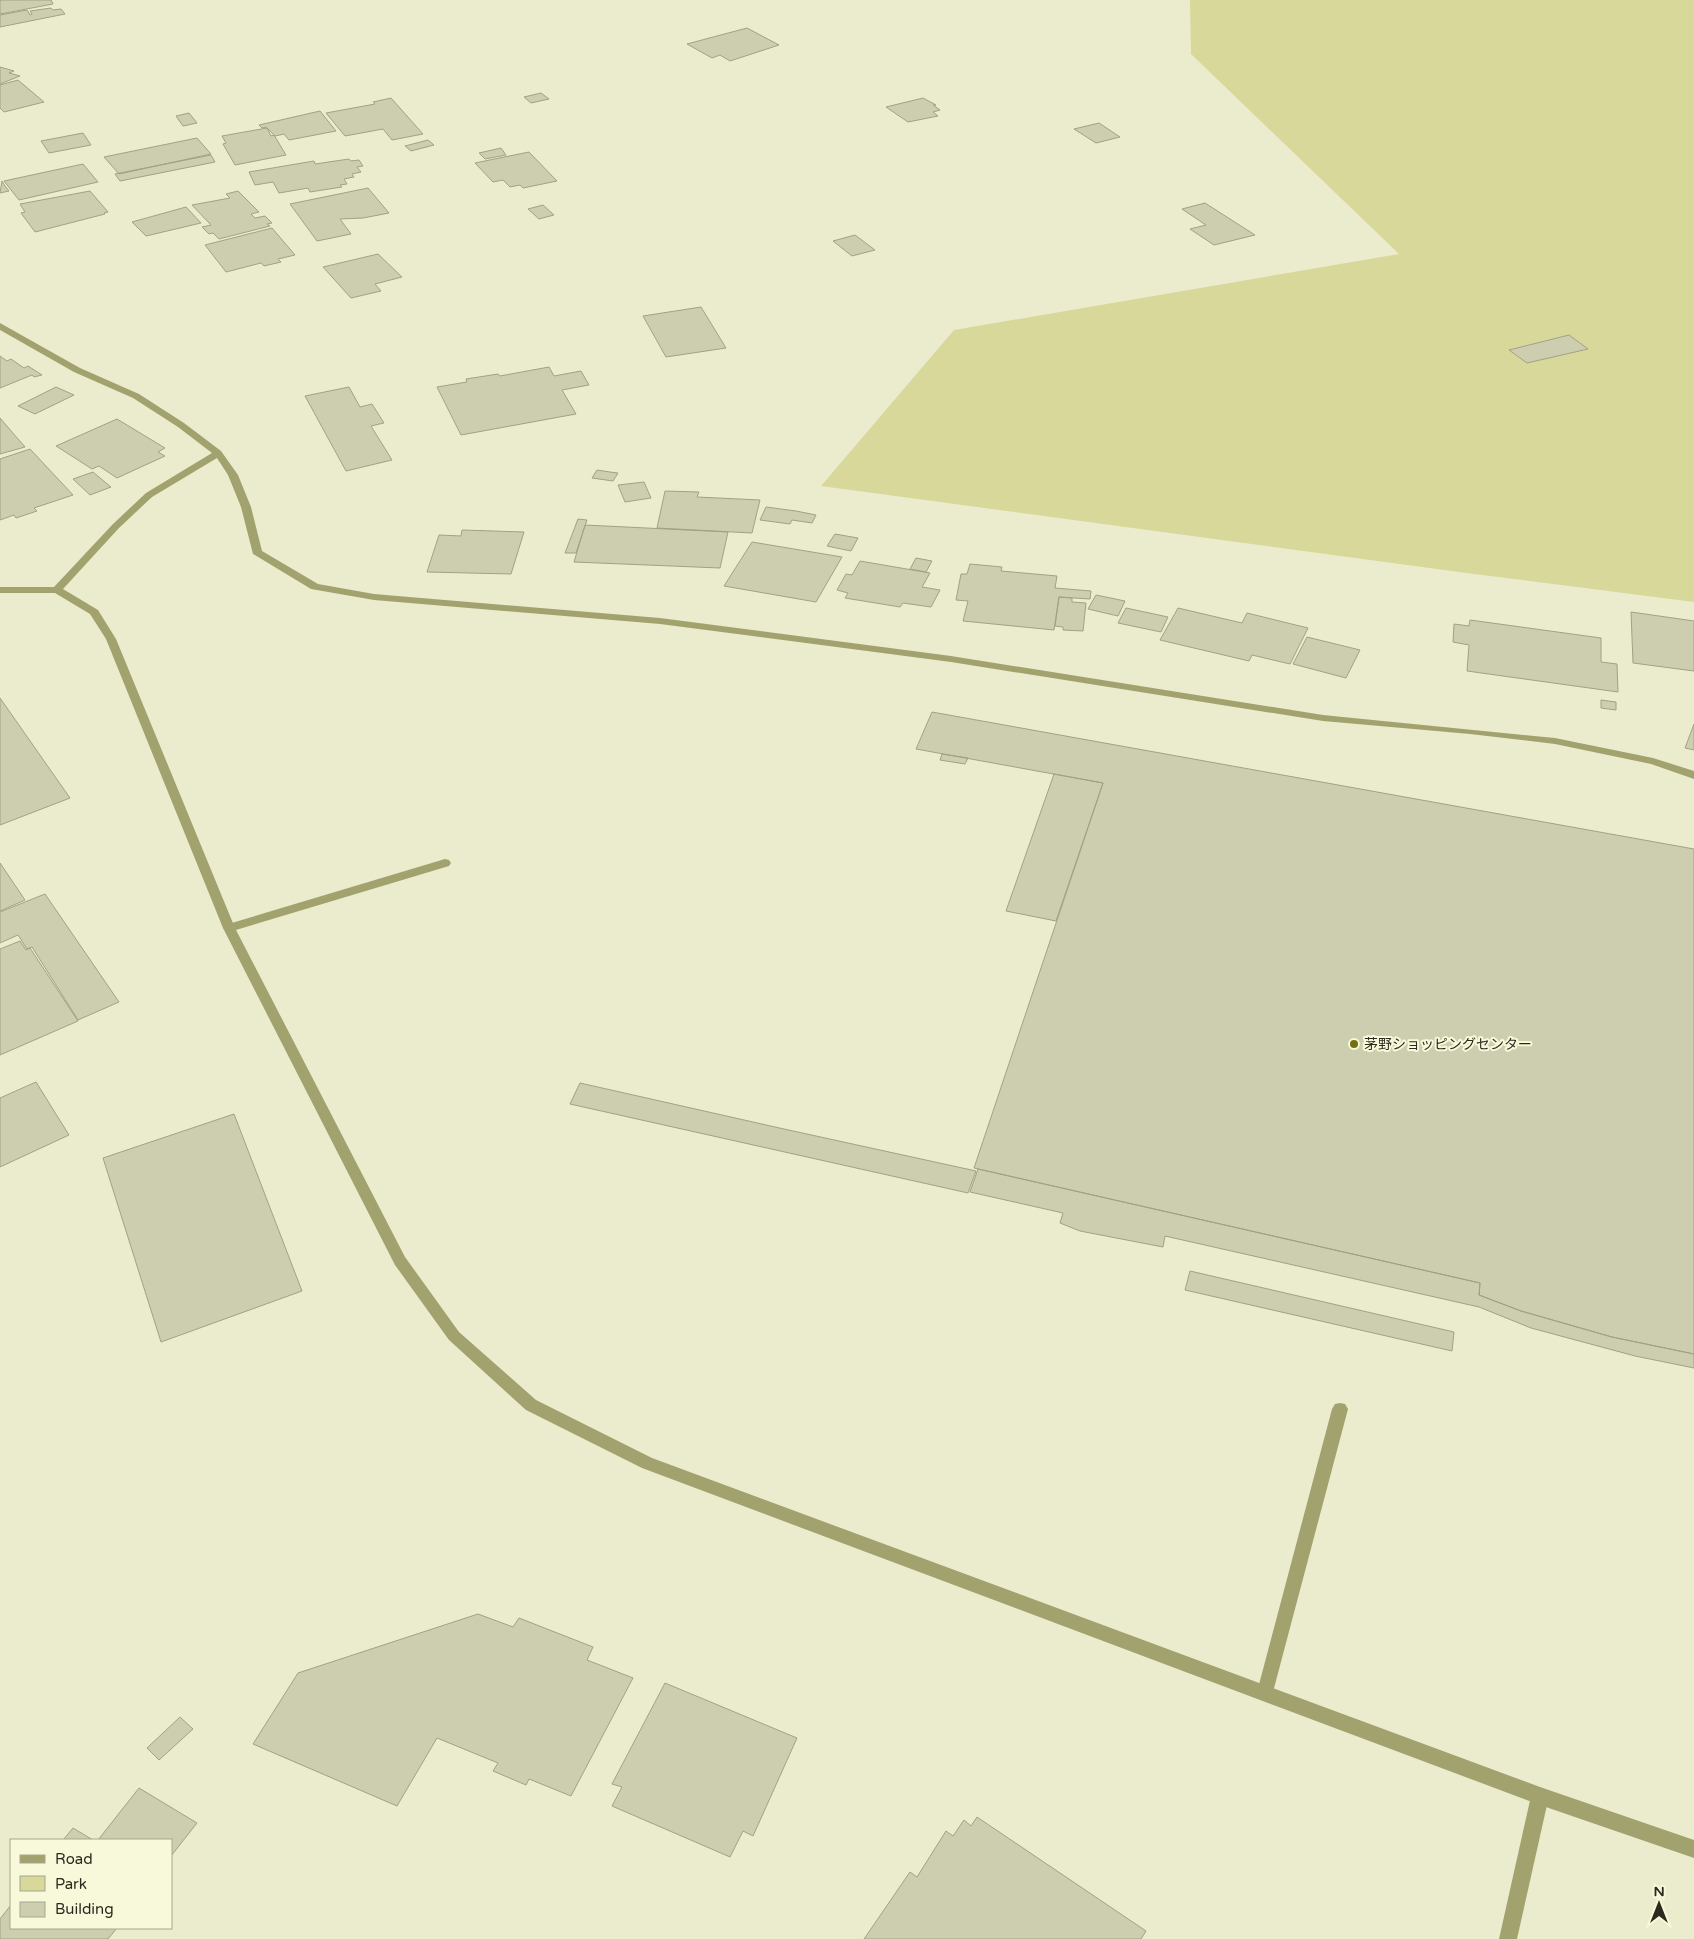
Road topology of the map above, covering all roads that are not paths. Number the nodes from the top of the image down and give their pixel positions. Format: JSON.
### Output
{"nodes":[{"id":1,"x":0,"y":326,"type":"edge"},
{"id":2,"x":218,"y":453,"type":"junction"},
{"id":3,"x":0,"y":590,"type":"edge"},
{"id":4,"x":57,"y":590,"type":"junction"},
{"id":5,"x":1694,"y":775,"type":"edge"},
{"id":6,"x":445,"y":863,"type":"dead end"},
{"id":7,"x":230,"y":928,"type":"junction"},
{"id":8,"x":1340,"y":1409,"type":"dead end"},
{"id":9,"x":1265,"y":1692,"type":"junction"},
{"id":10,"x":1540,"y":1796,"type":"junction"},
{"id":11,"x":1694,"y":1849,"type":"edge"},
{"id":12,"x":1508,"y":1939,"type":"edge"}],
"edges":[{"from":1,"to":2,"type":"street"},
{"from":2,"to":4,"type":"street"},
{"from":2,"to":5,"type":"street"},
{"from":3,"to":4,"type":"street"},
{"from":4,"to":7,"type":"street"},
{"from":6,"to":7,"type":"street"},
{"from":7,"to":9,"type":"street"},
{"from":8,"to":9,"type":"street"},
{"from":9,"to":10,"type":"street"},
{"from":10,"to":11,"type":"street"},
{"from":10,"to":12,"type":"street"}]}
